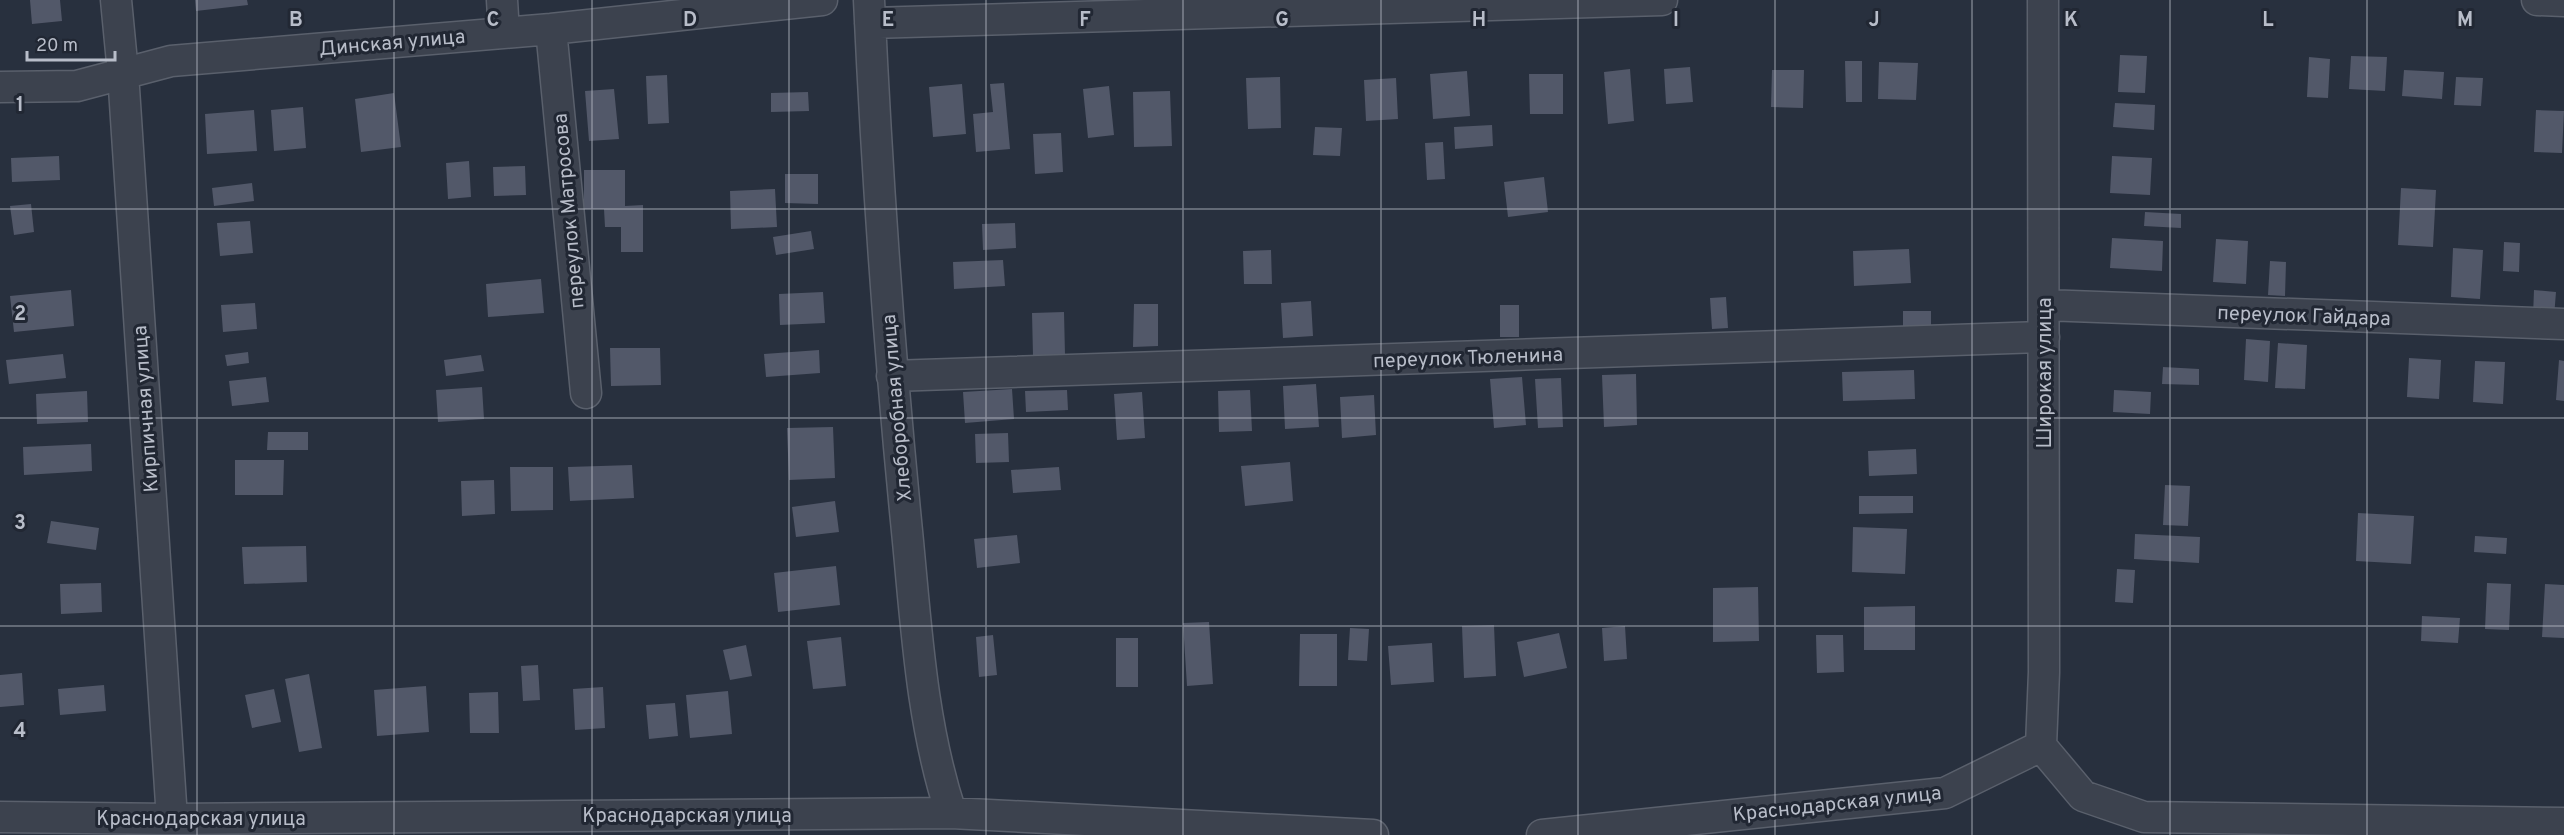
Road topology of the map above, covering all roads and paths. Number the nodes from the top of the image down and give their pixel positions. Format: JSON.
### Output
{"nodes":[{"id":1,"x":116,"y":0,"type":"edge"},
{"id":2,"x":502,"y":0,"type":"edge"},
{"id":3,"x":822,"y":0,"type":"edge"},
{"id":4,"x":1662,"y":0,"type":"edge"},
{"id":5,"x":2043,"y":0,"type":"edge"},
{"id":6,"x":2537,"y":0,"type":"edge"},
{"id":7,"x":2564,"y":1,"type":"edge"},
{"id":8,"x":870,"y":12,"type":"edge"},
{"id":9,"x":551,"y":29,"type":"junction"},
{"id":10,"x":504,"y":33,"type":"junction"},
{"id":11,"x":123,"y":73,"type":"junction"},
{"id":12,"x":0,"y":87,"type":"edge"},
{"id":13,"x":2044,"y":305,"type":"junction"},
{"id":14,"x":2564,"y":324,"type":"edge"},
{"id":15,"x":2044,"y":337,"type":"junction"},
{"id":16,"x":892,"y":376,"type":"junction"},
{"id":17,"x":586,"y":393,"type":"dead end"},
{"id":18,"x":2041,"y":746,"type":"junction"},
{"id":19,"x":951,"y":813,"type":"junction"},
{"id":20,"x":0,"y":817,"type":"edge"},
{"id":21,"x":172,"y":819,"type":"junction"},
{"id":22,"x":2564,"y":823,"type":"edge"},
{"id":23,"x":1373,"y":835,"type":"edge"},
{"id":24,"x":1542,"y":835,"type":"edge"}],
"edges":[{"from":1,"to":11,"type":"street","name":"Кирпичная улица"},
{"from":2,"to":10,"type":"street"},
{"from":3,"to":9,"type":"street","name":"Динская улица"},
{"from":4,"to":8,"type":"street"},
{"from":5,"to":13,"type":"street","name":"Широкая улица"},
{"from":6,"to":7,"type":"street"},
{"from":8,"to":16,"type":"street","name":"Хлеборобная улица"},
{"from":9,"to":10,"type":"street","name":"Динская улица"},
{"from":9,"to":17,"type":"street","name":"переулок Матросова"},
{"from":10,"to":11,"type":"street","name":"Динская улица"},
{"from":11,"to":12,"type":"street","name":"Динская улица"},
{"from":11,"to":21,"type":"street","name":"Кирпичная улица"},
{"from":13,"to":14,"type":"street","name":"переулок Гайдара"},
{"from":13,"to":15,"type":"street","name":"Широкая улица"},
{"from":15,"to":16,"type":"street","name":"переулок Тюленина"},
{"from":15,"to":18,"type":"street","name":"Широкая улица"},
{"from":16,"to":19,"type":"street","name":"Хлеборобная улица"},
{"from":18,"to":22,"type":"street"},
{"from":18,"to":24,"type":"street","name":"Краснодарская улица"},
{"from":19,"to":21,"type":"street","name":"Краснодарская улица"},
{"from":19,"to":23,"type":"street","name":"Краснодарская улица"},
{"from":20,"to":21,"type":"street","name":"Краснодарская улица"}]}
